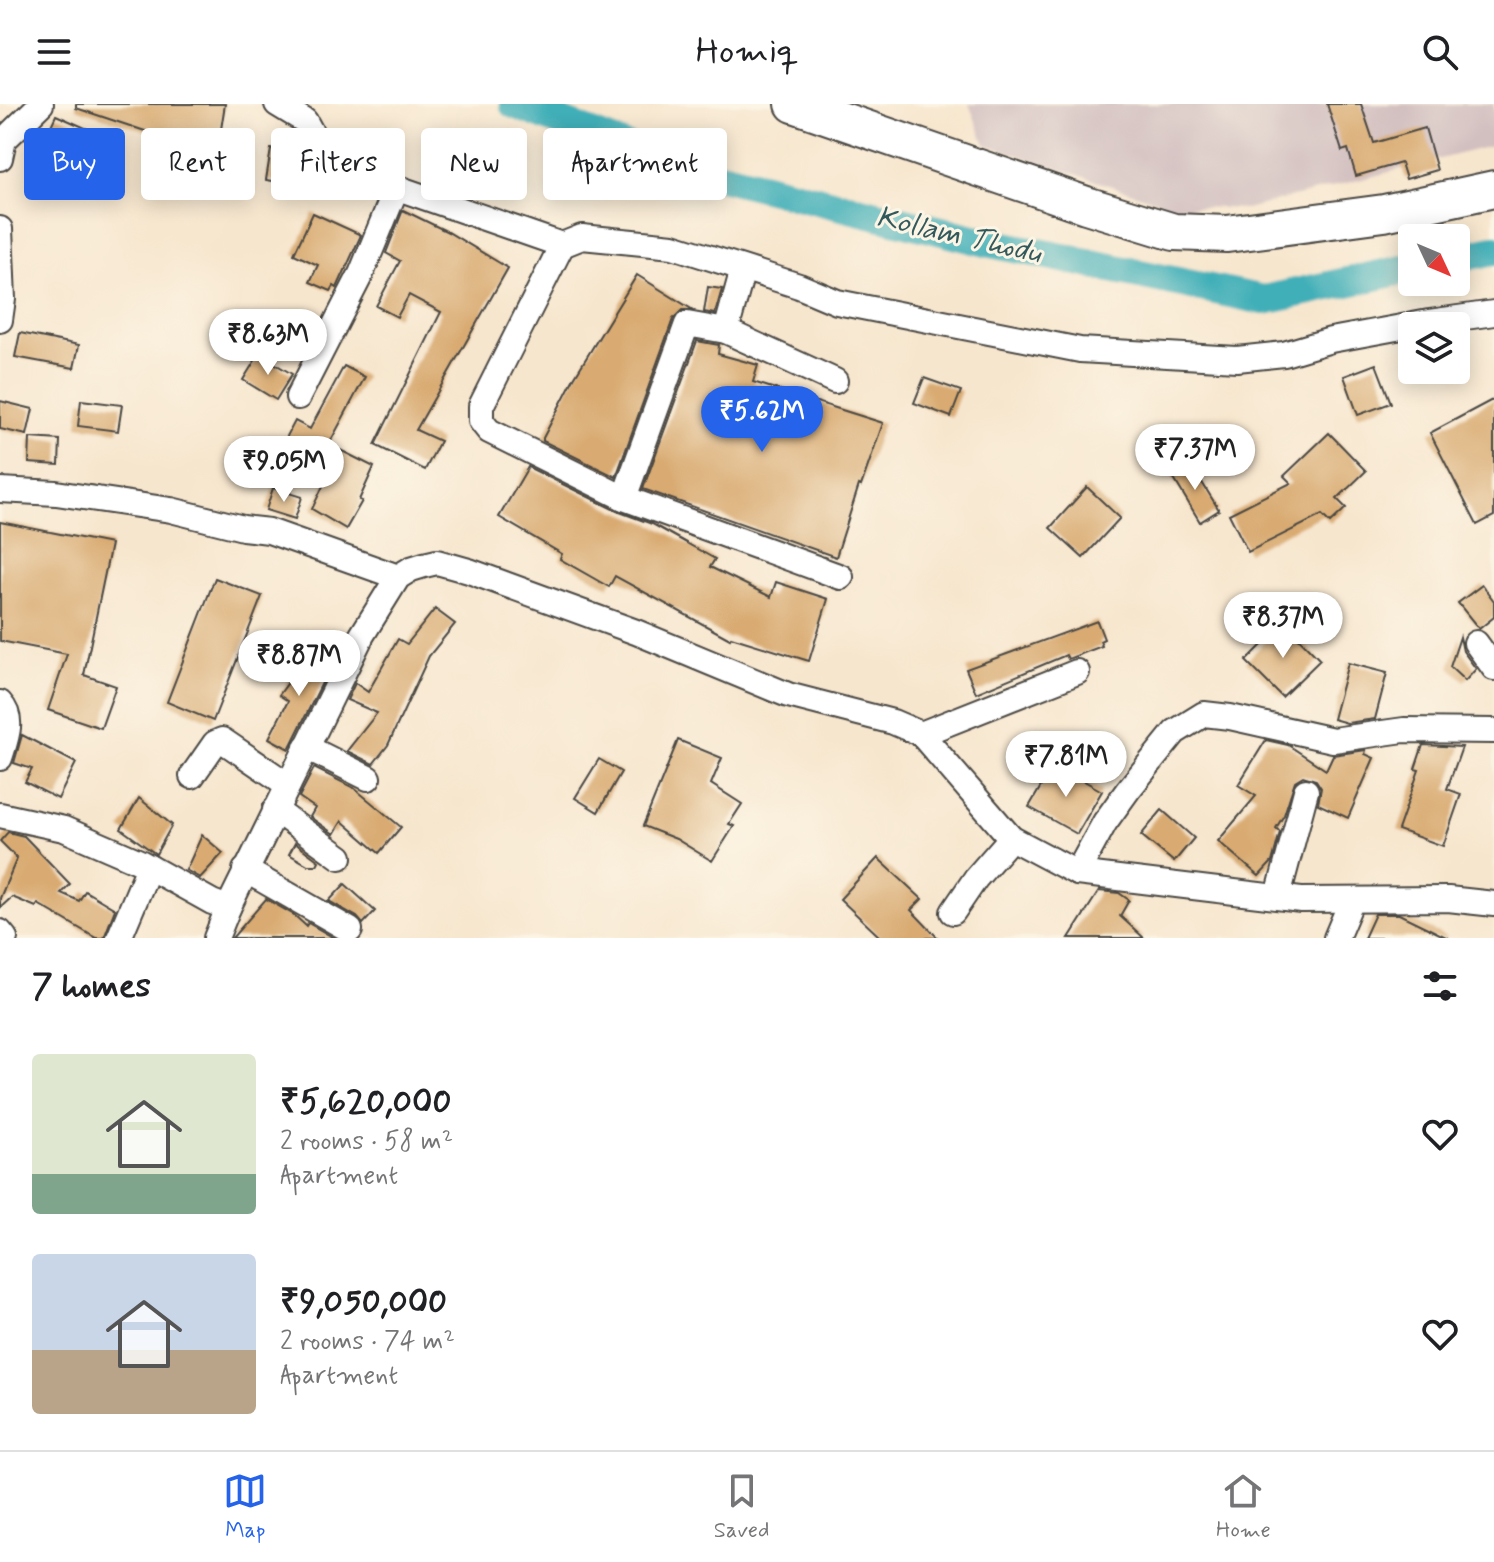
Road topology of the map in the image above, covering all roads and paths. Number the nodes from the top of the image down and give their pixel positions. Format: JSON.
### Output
{"nodes":[{"id":1,"x":41,"y":104,"type":"edge"},
{"id":2,"x":277,"y":104,"type":"edge"},
{"id":3,"x":794,"y":104,"type":"edge"},
{"id":4,"x":309,"y":128,"type":"edge"},
{"id":5,"x":0,"y":158,"type":"edge"},
{"id":6,"x":1494,"y":189,"type":"edge"},
{"id":7,"x":405,"y":192,"type":"edge"},
{"id":8,"x":391,"y":200,"type":"edge"},
{"id":9,"x":0,"y":229,"type":"edge"},
{"id":10,"x":562,"y":245,"type":"junction"},
{"id":11,"x":743,"y":269,"type":"junction"},
{"id":12,"x":1494,"y":313,"type":"edge"},
{"id":13,"x":0,"y":320,"type":"edge"},
{"id":14,"x":726,"y":331,"type":"junction"},
{"id":15,"x":835,"y":381,"type":"dead end"},
{"id":16,"x":298,"y":397,"type":"dead end"},
{"id":17,"x":0,"y":490,"type":"edge"},
{"id":18,"x":624,"y":498,"type":"junction"},
{"id":19,"x":398,"y":577,"type":"junction"},
{"id":20,"x":841,"y":577,"type":"dead end"},
{"id":21,"x":1476,"y":643,"type":"dead end"},
{"id":22,"x":1494,"y":668,"type":"edge"},
{"id":23,"x":1077,"y":672,"type":"dead end"},
{"id":24,"x":0,"y":703,"type":"edge"},
{"id":25,"x":1494,"y":731,"type":"edge"},
{"id":26,"x":921,"y":734,"type":"junction"},
{"id":27,"x":306,"y":747,"type":"junction"},
{"id":28,"x":0,"y":758,"type":"edge"},
{"id":29,"x":192,"y":776,"type":"dead end"},
{"id":30,"x":368,"y":778,"type":"dead end"},
{"id":31,"x":288,"y":785,"type":"junction"},
{"id":32,"x":1306,"y":791,"type":"dead end"},
{"id":33,"x":275,"y":810,"type":"junction"},
{"id":34,"x":1,"y":818,"type":"edge"},
{"id":35,"x":1011,"y":838,"type":"junction"},
{"id":36,"x":340,"y":857,"type":"dead end"},
{"id":37,"x":149,"y":867,"type":"junction"},
{"id":38,"x":245,"y":870,"type":"junction"},
{"id":39,"x":1077,"y":873,"type":"junction"},
{"id":40,"x":1278,"y":896,"type":"junction"},
{"id":41,"x":1352,"y":900,"type":"junction"},
{"id":42,"x":1494,"y":904,"type":"edge"},
{"id":43,"x":228,"y":908,"type":"junction"},
{"id":44,"x":953,"y":912,"type":"dead end"},
{"id":45,"x":350,"y":930,"type":"dead end"},
{"id":46,"x":0,"y":932,"type":"edge"},
{"id":47,"x":5,"y":938,"type":"edge"},
{"id":48,"x":119,"y":938,"type":"edge"},
{"id":49,"x":216,"y":938,"type":"edge"},
{"id":50,"x":1336,"y":938,"type":"edge"}],
"edges":[{"from":1,"to":5,"type":"street"},
{"from":2,"to":4,"type":"street"},
{"from":3,"to":6,"type":"main road"},
{"from":7,"to":10,"type":"street"},
{"from":8,"to":16,"type":"street"},
{"from":9,"to":13,"type":"street"},
{"from":10,"to":11,"type":"street"},
{"from":10,"to":18,"type":"street"},
{"from":11,"to":12,"type":"street"},
{"from":11,"to":14,"type":"street"},
{"from":14,"to":15,"type":"street"},
{"from":14,"to":18,"type":"street"},
{"from":17,"to":19,"type":"street"},
{"from":18,"to":20,"type":"street"},
{"from":19,"to":26,"type":"street"},
{"from":19,"to":27,"type":"street"},
{"from":21,"to":22,"type":"street"},
{"from":23,"to":26,"type":"street"},
{"from":24,"to":28,"type":"street"},
{"from":25,"to":39,"type":"street"},
{"from":26,"to":35,"type":"street"},
{"from":27,"to":30,"type":"street"},
{"from":27,"to":31,"type":"street"},
{"from":29,"to":31,"type":"street"},
{"from":31,"to":33,"type":"street"},
{"from":32,"to":40,"type":"street"},
{"from":33,"to":36,"type":"street"},
{"from":33,"to":38,"type":"street"},
{"from":34,"to":37,"type":"street"},
{"from":35,"to":39,"type":"street"},
{"from":35,"to":44,"type":"street"},
{"from":37,"to":43,"type":"street"},
{"from":37,"to":48,"type":"street"},
{"from":38,"to":43,"type":"street"},
{"from":38,"to":45,"type":"street"},
{"from":39,"to":40,"type":"street"},
{"from":40,"to":41,"type":"street"},
{"from":41,"to":42,"type":"street"},
{"from":41,"to":50,"type":"street"},
{"from":43,"to":49,"type":"street"},
{"from":46,"to":47,"type":"street"}]}
